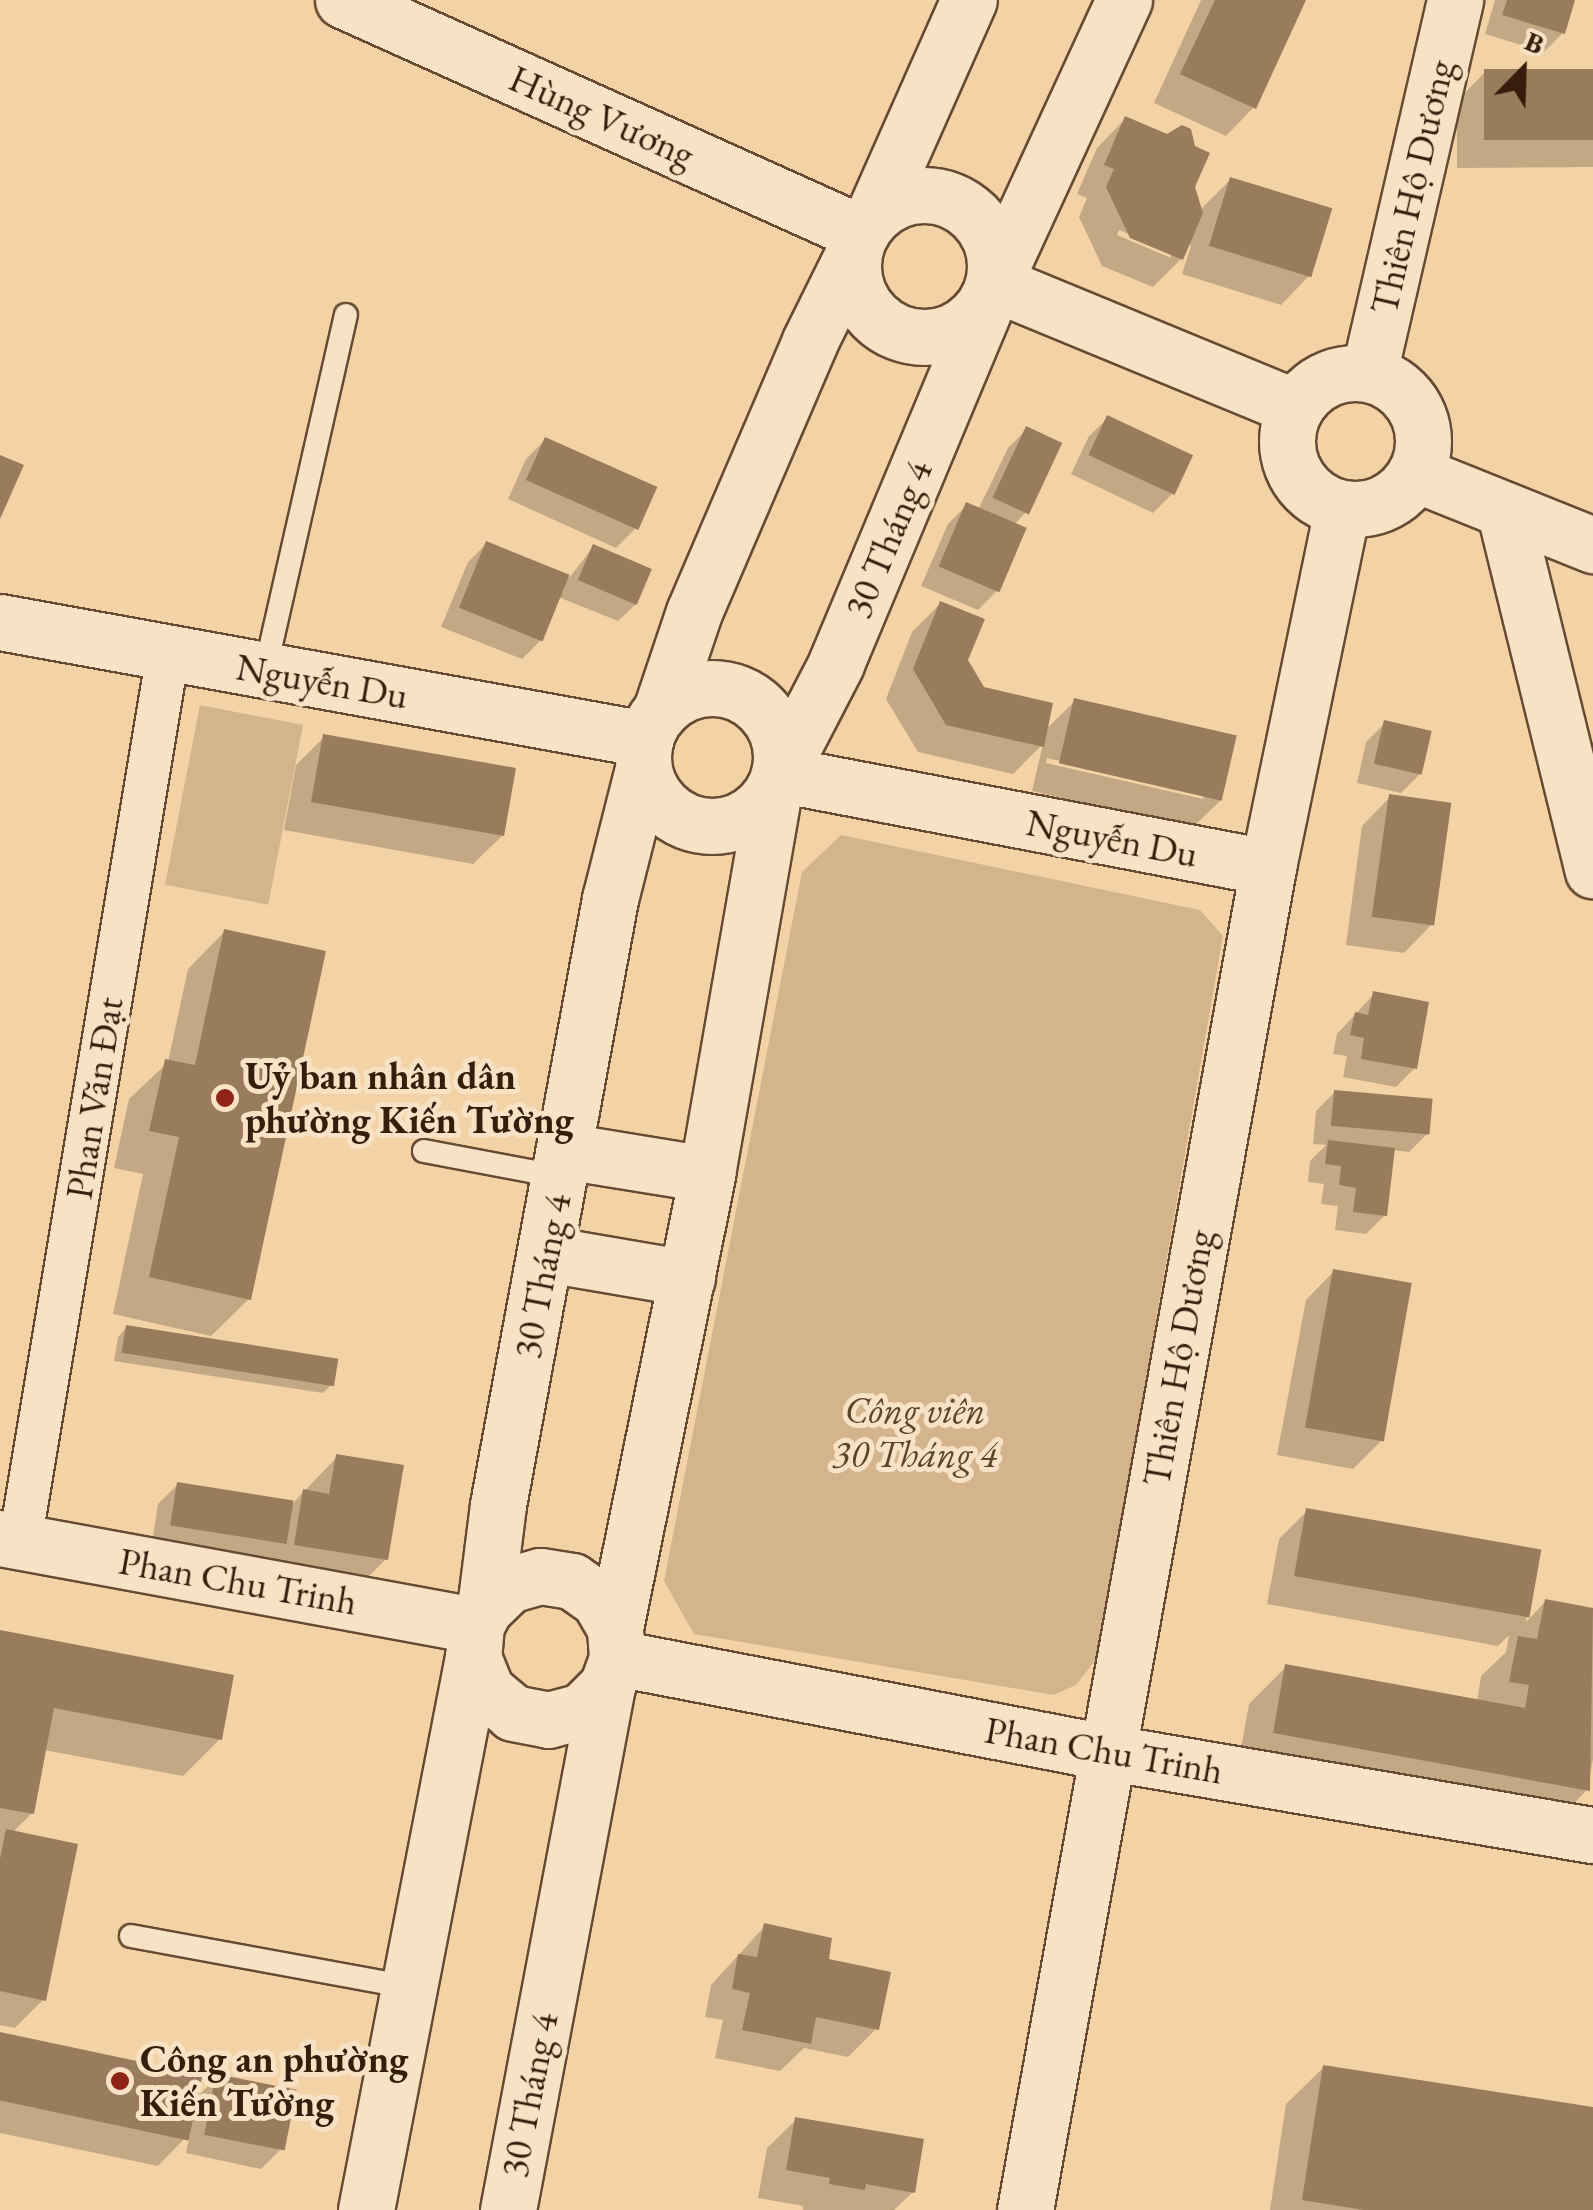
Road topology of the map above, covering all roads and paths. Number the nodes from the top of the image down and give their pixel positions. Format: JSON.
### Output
{"nodes":[{"id":1,"x":343,"y":0,"type":"edge"},
{"id":2,"x":969,"y":0,"type":"edge"},
{"id":3,"x":1124,"y":0,"type":"edge"},
{"id":4,"x":1455,"y":0,"type":"edge"},
{"id":5,"x":863,"y":233,"type":"junction"},
{"id":6,"x":991,"y":292,"type":"junction"},
{"id":7,"x":346,"y":315,"type":"dead end"},
{"id":8,"x":1368,"y":374,"type":"junction"},
{"id":9,"x":1295,"y":407,"type":"junction"},
{"id":10,"x":1416,"y":474,"type":"junction"},
{"id":11,"x":1342,"y":508,"type":"junction"},
{"id":12,"x":1504,"y":512,"type":"junction"},
{"id":13,"x":1593,"y":544,"type":"edge"},
{"id":14,"x":0,"y":622,"type":"edge"},
{"id":15,"x":168,"y":654,"type":"junction"},
{"id":16,"x":266,"y":671,"type":"junction"},
{"id":17,"x":650,"y":739,"type":"junction"},
{"id":18,"x":776,"y":782,"type":"junction"},
{"id":19,"x":1268,"y":868,"type":"junction"},
{"id":20,"x":1593,"y":870,"type":"edge"},
{"id":21,"x":424,"y":1151,"type":"dead end"},
{"id":22,"x":563,"y":1164,"type":"junction"},
{"id":23,"x":706,"y":1174,"type":"junction"},
{"id":24,"x":547,"y":1254,"type":"junction"},
{"id":25,"x":687,"y":1278,"type":"junction"},
{"id":26,"x":10,"y":1540,"type":"edge"},
{"id":27,"x":478,"y":1630,"type":"junction"},
{"id":28,"x":613,"y":1657,"type":"junction"},
{"id":29,"x":1106,"y":1752,"type":"junction"},
{"id":30,"x":1593,"y":1835,"type":"edge"},
{"id":31,"x":130,"y":1936,"type":"dead end"},
{"id":32,"x":409,"y":1987,"type":"junction"},
{"id":33,"x":366,"y":2210,"type":"edge"},
{"id":34,"x":508,"y":2210,"type":"edge"},
{"id":35,"x":1025,"y":2210,"type":"edge"}],
"edges":[{"from":1,"to":5,"type":"street","name":"Hùng Vương"},
{"from":2,"to":5,"type":"street","name":"30 Tháng 4"},
{"from":3,"to":6,"type":"street","name":"30 Tháng 4"},
{"from":4,"to":8,"type":"street","name":"Thiên Hộ Dương"},
{"from":5,"to":6,"type":"street"},
{"from":5,"to":6,"type":"street"},
{"from":5,"to":17,"type":"street","name":"30 Tháng 4"},
{"from":6,"to":9,"type":"street"},
{"from":6,"to":18,"type":"street","name":"30 Tháng 4"},
{"from":7,"to":16,"type":"lane"},
{"from":8,"to":9,"type":"street"},
{"from":8,"to":10,"type":"street"},
{"from":9,"to":11,"type":"street"},
{"from":10,"to":11,"type":"street"},
{"from":10,"to":12,"type":"street"},
{"from":11,"to":19,"type":"street","name":"Thiên Hộ Dương"},
{"from":12,"to":13,"type":"street"},
{"from":12,"to":20,"type":"street"},
{"from":14,"to":15,"type":"street","name":"Nguyễn Du"},
{"from":15,"to":16,"type":"street","name":"Nguyễn Du"},
{"from":15,"to":26,"type":"street","name":"Phan Văn Đạt"},
{"from":16,"to":17,"type":"street","name":"Nguyễn Du"},
{"from":17,"to":18,"type":"street","name":"30 Tháng 4"},
{"from":17,"to":18,"type":"street","name":"30 Tháng 4"},
{"from":17,"to":22,"type":"street","name":"30 Tháng 4"},
{"from":18,"to":19,"type":"street","name":"Nguyễn Du"},
{"from":18,"to":23,"type":"street","name":"30 Tháng 4"},
{"from":19,"to":29,"type":"street","name":"Thiên Hộ Dương"},
{"from":21,"to":22,"type":"lane"},
{"from":22,"to":23,"type":"street"},
{"from":22,"to":24,"type":"street","name":"30 Tháng 4"},
{"from":23,"to":25,"type":"street","name":"30 Tháng 4"},
{"from":24,"to":25,"type":"street"},
{"from":24,"to":27,"type":"street","name":"30 Tháng 4"},
{"from":25,"to":28,"type":"street","name":"30 Tháng 4"},
{"from":26,"to":27,"type":"street","name":"Phan Chu Trinh"},
{"from":27,"to":28,"type":"street"},
{"from":27,"to":28,"type":"street"},
{"from":27,"to":32,"type":"street","name":"30 Tháng 4"},
{"from":28,"to":29,"type":"street","name":"Phan Chu Trinh"},
{"from":28,"to":34,"type":"street","name":"30 Tháng 4"},
{"from":29,"to":30,"type":"street","name":"Phan Chu Trinh"},
{"from":29,"to":35,"type":"street","name":"Thiên Hộ Dương"},
{"from":31,"to":32,"type":"lane"},
{"from":32,"to":33,"type":"street","name":"30 Tháng 4"}]}
